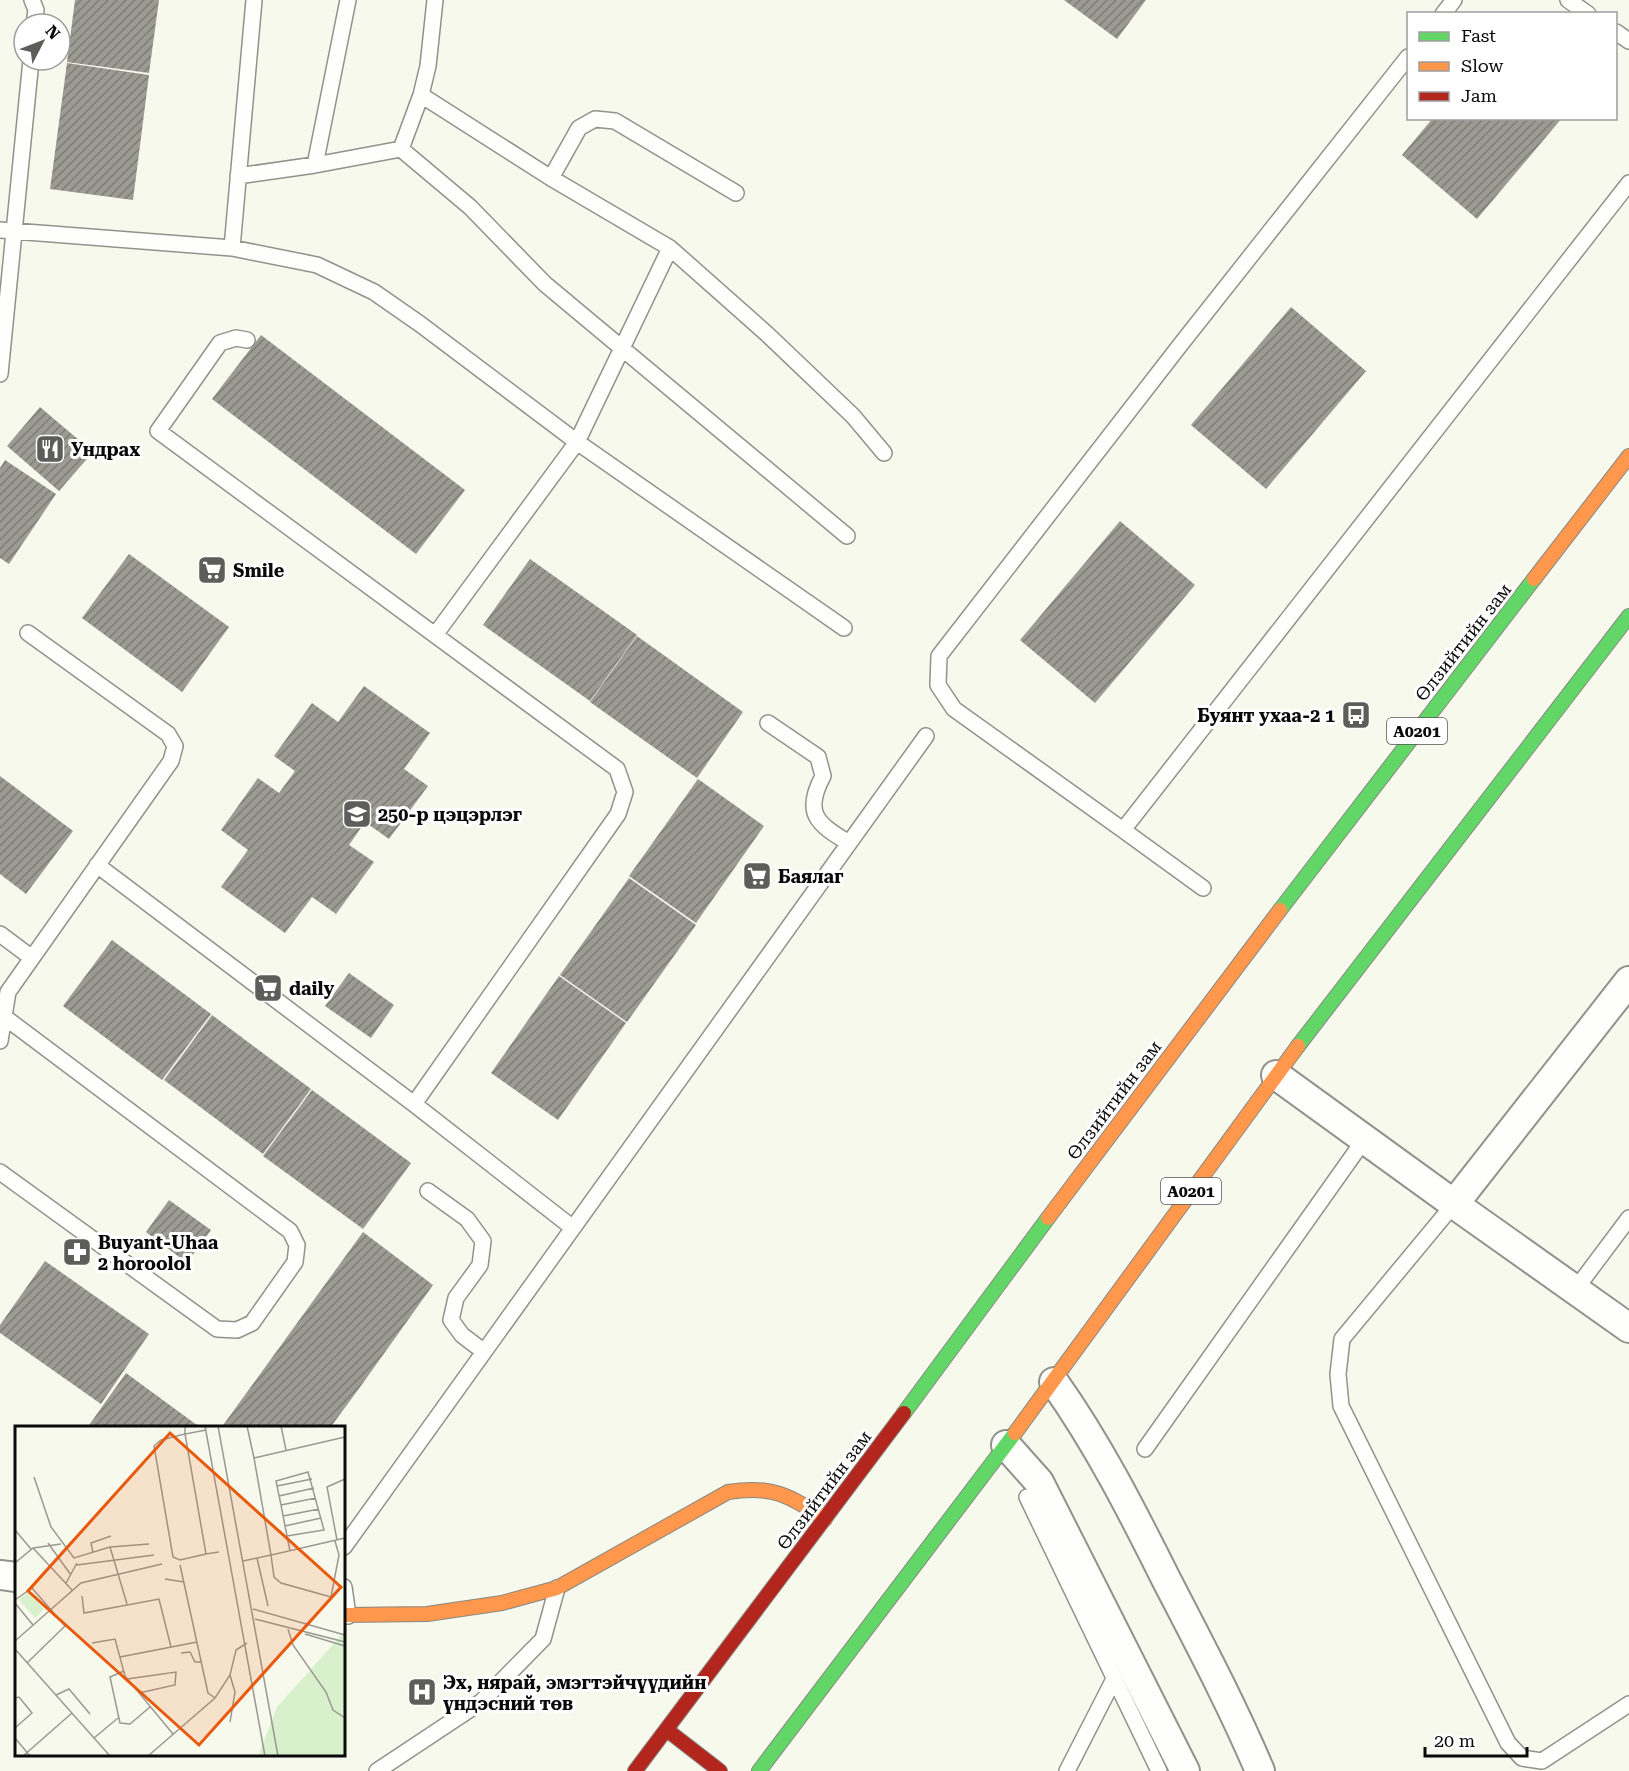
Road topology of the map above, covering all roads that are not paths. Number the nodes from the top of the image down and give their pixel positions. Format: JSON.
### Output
{"nodes":[{"id":1,"x":255,"y":0,"type":"edge"},
{"id":2,"x":348,"y":0,"type":"edge"},
{"id":3,"x":435,"y":0,"type":"edge"},
{"id":4,"x":1454,"y":0,"type":"edge"},
{"id":5,"x":1568,"y":0,"type":"edge"},
{"id":6,"x":1445,"y":12,"type":"edge"},
{"id":7,"x":1585,"y":12,"type":"edge"},
{"id":8,"x":1407,"y":58,"type":"edge"},
{"id":9,"x":29,"y":72,"type":"edge"},
{"id":10,"x":421,"y":94,"type":"junction"},
{"id":11,"x":401,"y":148,"type":"junction"},
{"id":12,"x":315,"y":165,"type":"junction"},
{"id":13,"x":238,"y":176,"type":"junction"},
{"id":14,"x":551,"y":178,"type":"junction"},
{"id":15,"x":1629,"y":183,"type":"edge"},
{"id":16,"x":736,"y":193,"type":"dead end"},
{"id":17,"x":6,"y":231,"type":"edge"},
{"id":18,"x":232,"y":248,"type":"junction"},
{"id":19,"x":670,"y":248,"type":"junction"},
{"id":20,"x":247,"y":340,"type":"dead end"},
{"id":21,"x":622,"y":348,"type":"junction"},
{"id":22,"x":0,"y":374,"type":"edge"},
{"id":23,"x":577,"y":442,"type":"junction"},
{"id":24,"x":884,"y":453,"type":"dead end"},
{"id":25,"x":1629,"y":456,"type":"edge"},
{"id":26,"x":847,"y":536,"type":"dead end"},
{"id":27,"x":1629,"y":616,"type":"edge"},
{"id":28,"x":844,"y":628,"type":"dead end"},
{"id":29,"x":28,"y":633,"type":"dead end"},
{"id":30,"x":435,"y":635,"type":"junction"},
{"id":31,"x":768,"y":723,"type":"dead end"},
{"id":32,"x":926,"y":736,"type":"dead end"},
{"id":33,"x":1123,"y":830,"type":"junction"},
{"id":34,"x":849,"y":843,"type":"junction"},
{"id":35,"x":97,"y":865,"type":"junction"},
{"id":36,"x":1203,"y":888,"type":"dead end"},
{"id":37,"x":0,"y":934,"type":"edge"},
{"id":38,"x":32,"y":958,"type":"junction"},
{"id":39,"x":1629,"y":981,"type":"edge"},
{"id":40,"x":3,"y":1016,"type":"junction"},
{"id":41,"x":0,"y":1041,"type":"edge"},
{"id":42,"x":1276,"y":1075,"type":"junction"},
{"id":43,"x":414,"y":1104,"type":"junction"},
{"id":44,"x":1364,"y":1140,"type":"junction"},
{"id":45,"x":0,"y":1172,"type":"edge"},
{"id":46,"x":428,"y":1191,"type":"dead end"},
{"id":47,"x":1454,"y":1203,"type":"junction"},
{"id":48,"x":1629,"y":1218,"type":"edge"},
{"id":49,"x":573,"y":1228,"type":"junction"},
{"id":50,"x":1575,"y":1290,"type":"junction"},
{"id":51,"x":1629,"y":1328,"type":"edge"},
{"id":52,"x":483,"y":1351,"type":"junction"},
{"id":53,"x":1053,"y":1382,"type":"junction"},
{"id":54,"x":1006,"y":1445,"type":"junction"},
{"id":55,"x":1145,"y":1449,"type":"dead end"},
{"id":56,"x":1027,"y":1497,"type":"dead end"},
{"id":57,"x":825,"y":1520,"type":"junction"},
{"id":58,"x":345,"y":1546,"type":"edge"},
{"id":59,"x":0,"y":1575,"type":"edge"},
{"id":60,"x":15,"y":1577,"type":"edge"},
{"id":61,"x":557,"y":1588,"type":"junction"},
{"id":62,"x":346,"y":1616,"type":"edge"},
{"id":63,"x":1114,"y":1679,"type":"junction"},
{"id":64,"x":1629,"y":1704,"type":"edge"},
{"id":65,"x":667,"y":1730,"type":"junction"},
{"id":66,"x":1525,"y":1765,"type":"edge"},
{"id":67,"x":377,"y":1771,"type":"edge"},
{"id":68,"x":635,"y":1771,"type":"edge"},
{"id":69,"x":720,"y":1771,"type":"edge"},
{"id":70,"x":759,"y":1771,"type":"edge"},
{"id":71,"x":1067,"y":1771,"type":"edge"},
{"id":72,"x":1159,"y":1771,"type":"edge"},
{"id":73,"x":1185,"y":1771,"type":"edge"},
{"id":74,"x":1260,"y":1771,"type":"edge"}],
"edges":[{"from":1,"to":13,"type":"lane"},
{"from":2,"to":12,"type":"lane"},
{"from":3,"to":10,"type":"lane"},
{"from":4,"to":6,"type":"lane"},
{"from":5,"to":7,"type":"lane"},
{"from":8,"to":33,"type":"lane"},
{"from":9,"to":17,"type":"lane"},
{"from":10,"to":11,"type":"lane"},
{"from":10,"to":14,"type":"lane"},
{"from":11,"to":12,"type":"lane"},
{"from":11,"to":21,"type":"lane"},
{"from":12,"to":13,"type":"lane"},
{"from":13,"to":18,"type":"lane"},
{"from":14,"to":16,"type":"lane"},
{"from":14,"to":19,"type":"lane"},
{"from":15,"to":33,"type":"lane"},
{"from":17,"to":18,"type":"lane"},
{"from":17,"to":22,"type":"lane"},
{"from":18,"to":23,"type":"lane"},
{"from":19,"to":21,"type":"lane"},
{"from":19,"to":24,"type":"lane"},
{"from":20,"to":30,"type":"lane"},
{"from":21,"to":23,"type":"lane"},
{"from":21,"to":26,"type":"lane"},
{"from":23,"to":28,"type":"lane"},
{"from":23,"to":30,"type":"lane"},
{"from":25,"to":57,"type":"main road","name":"Өлзийтийн зам","number":"A0201"},
{"from":27,"to":42,"type":"main road","number":"A0201"},
{"from":29,"to":35,"type":"lane"},
{"from":30,"to":43,"type":"lane"},
{"from":31,"to":34,"type":"lane"},
{"from":32,"to":34,"type":"lane"},
{"from":33,"to":36,"type":"lane"},
{"from":34,"to":49,"type":"lane"},
{"from":35,"to":38,"type":"lane"},
{"from":35,"to":43,"type":"lane"},
{"from":37,"to":38,"type":"lane"},
{"from":38,"to":40,"type":"lane"},
{"from":39,"to":47,"type":"street"},
{"from":40,"to":41,"type":"lane"},
{"from":40,"to":45,"type":"lane"},
{"from":42,"to":44,"type":"street"},
{"from":42,"to":53,"type":"main road","number":"A0201"},
{"from":43,"to":49,"type":"lane"},
{"from":44,"to":47,"type":"street"},
{"from":44,"to":55,"type":"lane"},
{"from":46,"to":52,"type":"lane"},
{"from":47,"to":50,"type":"street"},
{"from":47,"to":66,"type":"lane"},
{"from":48,"to":50,"type":"lane"},
{"from":49,"to":52,"type":"lane"},
{"from":50,"to":51,"type":"street"},
{"from":52,"to":58,"type":"lane"},
{"from":53,"to":54,"type":"main road","number":"A0201"},
{"from":53,"to":74,"type":"street"},
{"from":54,"to":70,"type":"main road","number":"A0201"},
{"from":54,"to":73,"type":"street"},
{"from":56,"to":63,"type":"lane"},
{"from":57,"to":61,"type":"main road"},
{"from":57,"to":65,"type":"main road","name":"Өлзийтийн зам","number":"A0201"},
{"from":59,"to":60,"type":"street"},
{"from":61,"to":62,"type":"main road"},
{"from":61,"to":67,"type":"lane"},
{"from":63,"to":71,"type":"lane"},
{"from":63,"to":72,"type":"lane"},
{"from":64,"to":66,"type":"lane"},
{"from":65,"to":68,"type":"main road","name":"Өлзийтийн зам","number":"A0201"},
{"from":65,"to":69,"type":"main road"}]}
